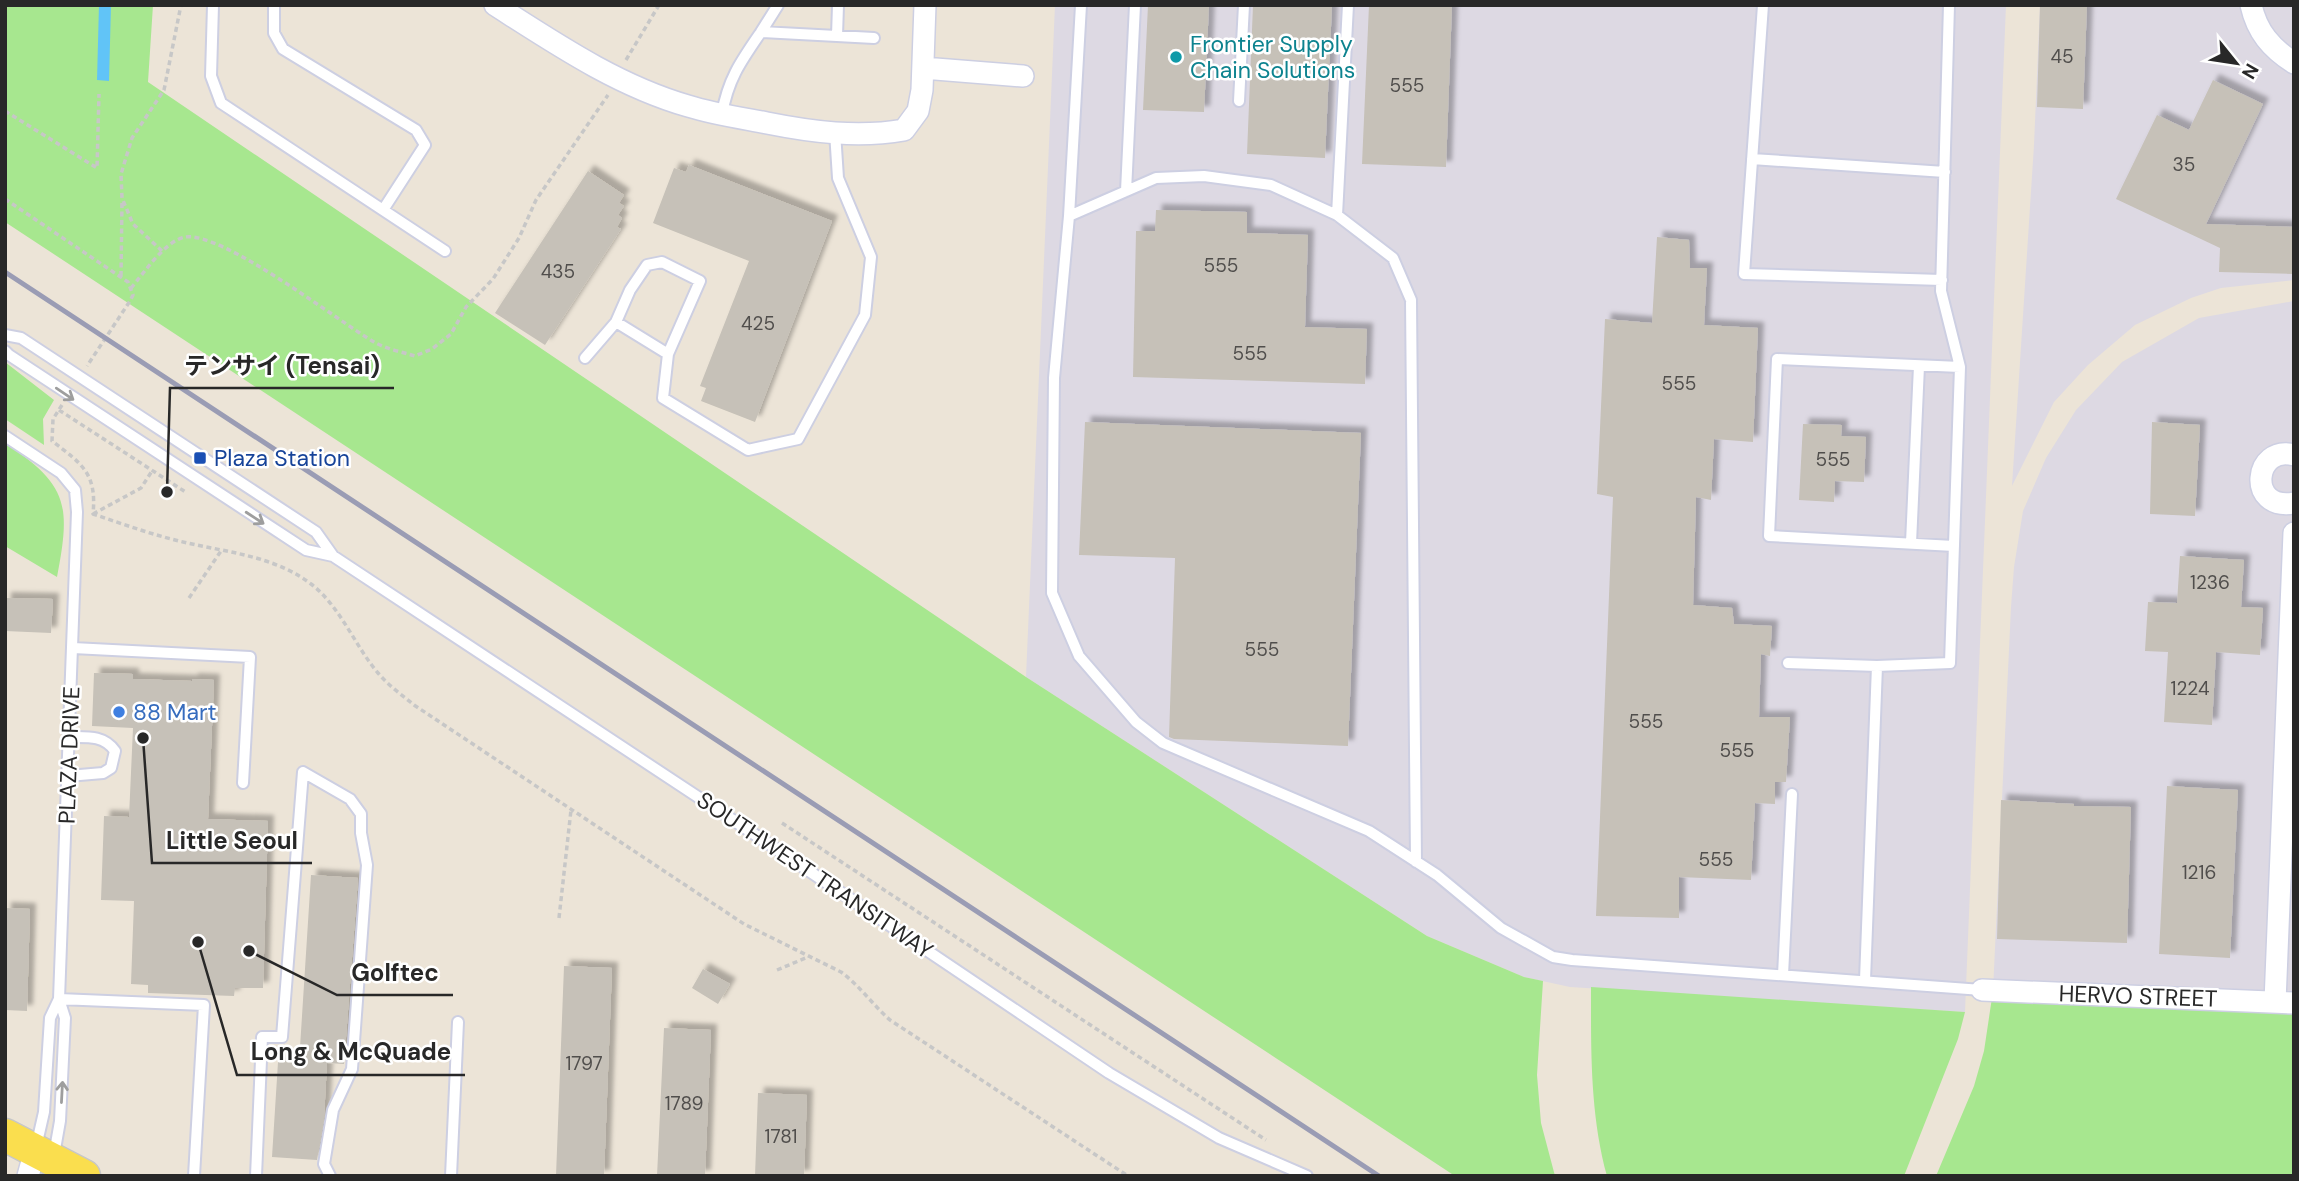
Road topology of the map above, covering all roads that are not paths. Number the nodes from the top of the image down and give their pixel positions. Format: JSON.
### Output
{"nodes":[{"id":1,"x":213,"y":5,"type":"edge"},
{"id":2,"x":274,"y":5,"type":"edge"},
{"id":3,"x":495,"y":5,"type":"edge"},
{"id":4,"x":778,"y":5,"type":"edge"},
{"id":5,"x":838,"y":5,"type":"edge"},
{"id":6,"x":925,"y":5,"type":"edge"},
{"id":7,"x":1081,"y":5,"type":"edge"},
{"id":8,"x":1135,"y":5,"type":"edge"},
{"id":9,"x":1244,"y":5,"type":"edge"},
{"id":10,"x":1348,"y":5,"type":"edge"},
{"id":11,"x":1763,"y":5,"type":"edge"},
{"id":12,"x":1949,"y":5,"type":"edge"},
{"id":13,"x":2250,"y":5,"type":"edge"},
{"id":14,"x":761,"y":32,"type":"junction"},
{"id":15,"x":836,"y":36,"type":"junction"},
{"id":16,"x":874,"y":37,"type":"dead end"},
{"id":17,"x":2294,"y":63,"type":"edge"},
{"id":18,"x":923,"y":68,"type":"junction"},
{"id":19,"x":1023,"y":76,"type":"dead end"},
{"id":20,"x":1239,"y":101,"type":"dead end"},
{"id":21,"x":722,"y":114,"type":"junction"},
{"id":22,"x":835,"y":132,"type":"junction"},
{"id":23,"x":1752,"y":159,"type":"junction"},
{"id":24,"x":1945,"y":172,"type":"junction"},
{"id":25,"x":1126,"y":191,"type":"junction"},
{"id":26,"x":383,"y":210,"type":"junction"},
{"id":27,"x":1337,"y":215,"type":"junction"},
{"id":28,"x":1069,"y":216,"type":"junction"},
{"id":29,"x":445,"y":251,"type":"dead end"},
{"id":30,"x":1942,"y":281,"type":"junction"},
{"id":31,"x":616,"y":322,"type":"junction"},
{"id":32,"x":5,"y":335,"type":"edge"},
{"id":33,"x":5,"y":351,"type":"edge"},
{"id":34,"x":668,"y":354,"type":"junction"},
{"id":35,"x":585,"y":358,"type":"dead end"},
{"id":36,"x":1919,"y":366,"type":"junction"},
{"id":37,"x":1960,"y":368,"type":"junction"},
{"id":38,"x":5,"y":436,"type":"edge"},
{"id":39,"x":2294,"y":455,"type":"edge"},
{"id":40,"x":2294,"y":503,"type":"edge"},
{"id":41,"x":2294,"y":533,"type":"edge"},
{"id":42,"x":1911,"y":543,"type":"junction"},
{"id":43,"x":1954,"y":546,"type":"junction"},
{"id":44,"x":333,"y":556,"type":"junction"},
{"id":45,"x":73,"y":648,"type":"junction"},
{"id":46,"x":1788,"y":663,"type":"dead end"},
{"id":47,"x":1877,"y":666,"type":"junction"},
{"id":48,"x":69,"y":737,"type":"junction"},
{"id":49,"x":68,"y":776,"type":"junction"},
{"id":50,"x":243,"y":783,"type":"dead end"},
{"id":51,"x":1792,"y":794,"type":"dead end"},
{"id":52,"x":1416,"y":862,"type":"junction"},
{"id":53,"x":1783,"y":975,"type":"junction"},
{"id":54,"x":1865,"y":980,"type":"junction"},
{"id":55,"x":1982,"y":990,"type":"joint"},
{"id":56,"x":59,"y":999,"type":"junction"},
{"id":57,"x":2284,"y":1002,"type":"edge"},
{"id":58,"x":458,"y":1022,"type":"dead end"},
{"id":59,"x":5,"y":1135,"type":"edge"},
{"id":60,"x":41,"y":1165,"type":"edge"},
{"id":61,"x":84,"y":1176,"type":"edge"},
{"id":62,"x":194,"y":1176,"type":"edge"},
{"id":63,"x":256,"y":1176,"type":"edge"},
{"id":64,"x":330,"y":1176,"type":"edge"},
{"id":65,"x":451,"y":1176,"type":"edge"},
{"id":66,"x":1307,"y":1176,"type":"edge"}],
"edges":[{"from":1,"to":26,"type":"lane"},
{"from":2,"to":26,"type":"lane"},
{"from":3,"to":21,"type":"street"},
{"from":4,"to":14,"type":"lane"},
{"from":5,"to":15,"type":"lane"},
{"from":6,"to":18,"type":"street"},
{"from":7,"to":28,"type":"lane"},
{"from":8,"to":25,"type":"lane"},
{"from":9,"to":20,"type":"lane"},
{"from":10,"to":27,"type":"lane"},
{"from":11,"to":23,"type":"lane"},
{"from":12,"to":24,"type":"lane"},
{"from":13,"to":17,"type":"street"},
{"from":14,"to":15,"type":"lane"},
{"from":14,"to":21,"type":"lane"},
{"from":15,"to":16,"type":"lane"},
{"from":18,"to":19,"type":"street"},
{"from":18,"to":22,"type":"street"},
{"from":21,"to":22,"type":"street"},
{"from":22,"to":34,"type":"lane"},
{"from":23,"to":24,"type":"lane"},
{"from":23,"to":30,"type":"lane"},
{"from":24,"to":30,"type":"lane"},
{"from":25,"to":27,"type":"lane"},
{"from":25,"to":28,"type":"lane"},
{"from":26,"to":29,"type":"lane"},
{"from":27,"to":52,"type":"lane"},
{"from":28,"to":52,"type":"lane"},
{"from":30,"to":37,"type":"lane"},
{"from":31,"to":34,"type":"lane"},
{"from":31,"to":34,"type":"lane"},
{"from":31,"to":35,"type":"lane"},
{"from":32,"to":44,"type":"lane","name":"SOUTHWEST TRANSITWAY"},
{"from":33,"to":44,"type":"lane","name":"SOUTHWEST TRANSITWAY","one_way":true},
{"from":36,"to":37,"type":"lane"},
{"from":36,"to":42,"type":"lane"},
{"from":36,"to":42,"type":"lane"},
{"from":37,"to":43,"type":"lane"},
{"from":38,"to":45,"type":"lane","name":"PLAZA DRIVE"},
{"from":39,"to":40,"type":"street"},
{"from":41,"to":57,"type":"street"},
{"from":42,"to":43,"type":"lane"},
{"from":43,"to":47,"type":"lane"},
{"from":44,"to":66,"type":"lane","name":"SOUTHWEST TRANSITWAY"},
{"from":45,"to":48,"type":"lane","name":"PLAZA DRIVE"},
{"from":45,"to":50,"type":"lane"},
{"from":46,"to":47,"type":"lane"},
{"from":47,"to":54,"type":"lane"},
{"from":48,"to":49,"type":"lane","name":"PLAZA DRIVE"},
{"from":48,"to":49,"type":"lane"},
{"from":49,"to":56,"type":"lane","name":"PLAZA DRIVE"},
{"from":51,"to":53,"type":"lane"},
{"from":52,"to":53,"type":"lane"},
{"from":53,"to":54,"type":"lane"},
{"from":54,"to":55,"type":"lane"},
{"from":55,"to":57,"type":"street","name":"HERVO STREET"},
{"from":56,"to":60,"type":"lane","name":"PLAZA DRIVE"},
{"from":60,"to":56,"type":"lane","name":"PLAZA DRIVE","one_way":true},
{"from":56,"to":62,"type":"lane"},
{"from":58,"to":65,"type":"lane"},
{"from":59,"to":60,"type":"main road"},
{"from":60,"to":61,"type":"main road"},
{"from":63,"to":64,"type":"lane"}]}
